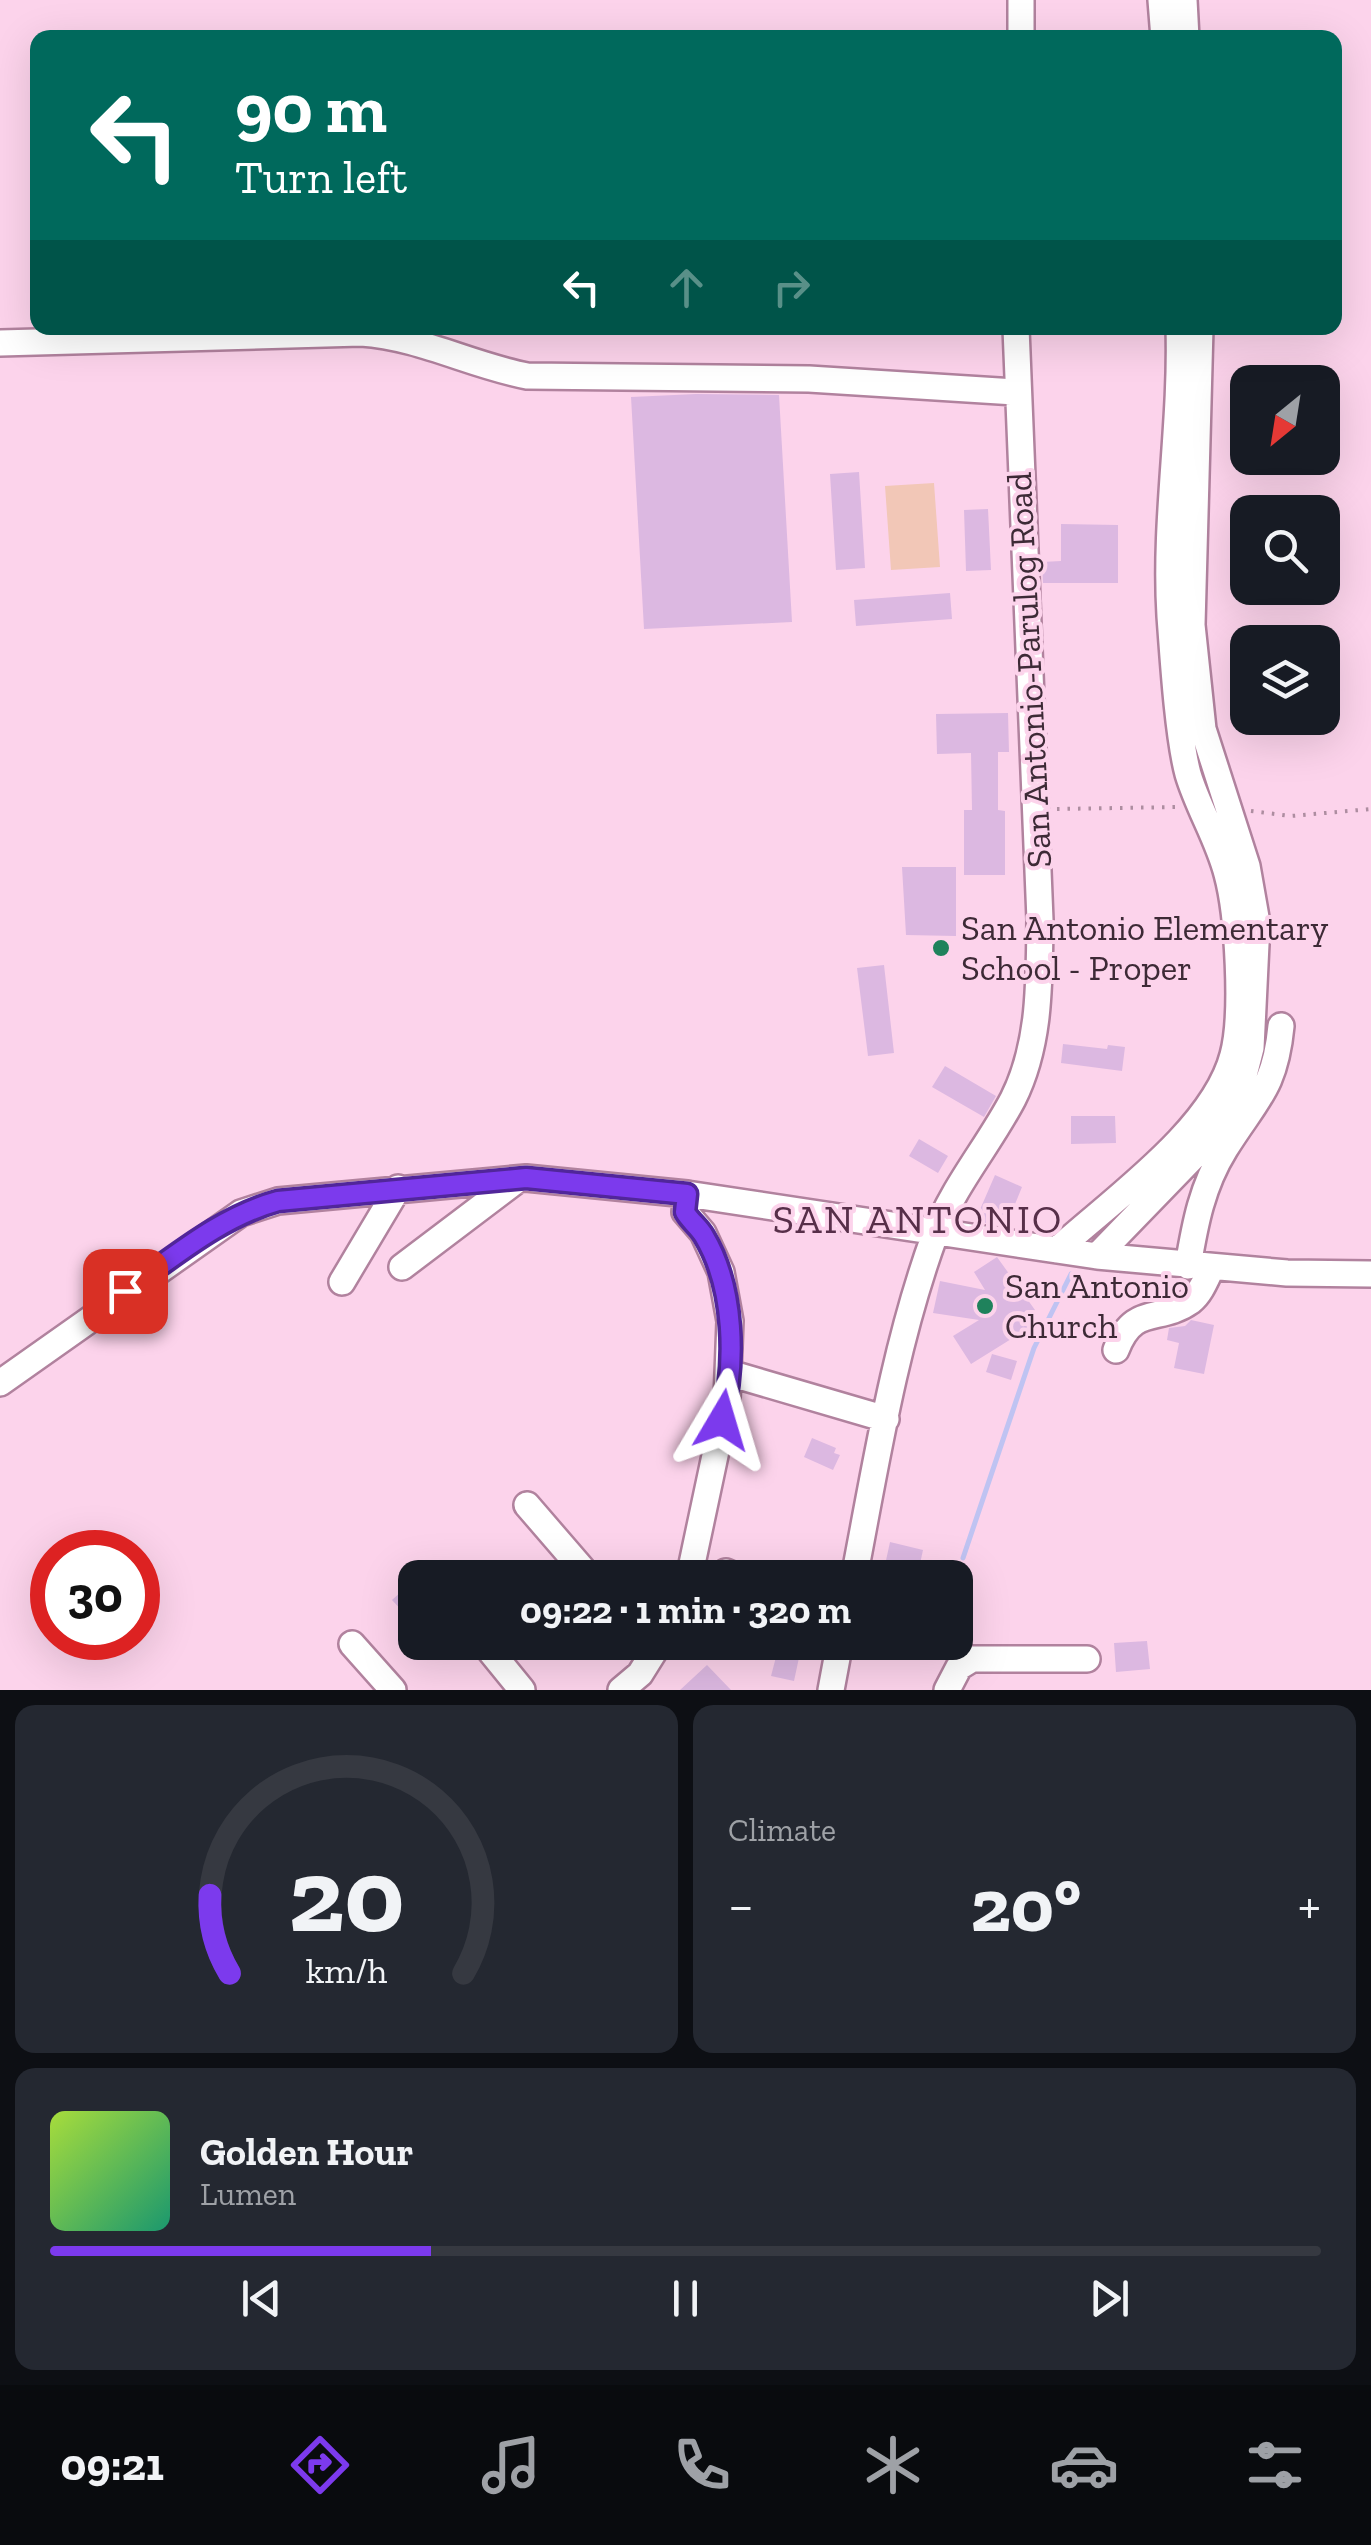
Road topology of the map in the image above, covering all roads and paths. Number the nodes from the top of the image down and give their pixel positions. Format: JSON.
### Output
{"nodes":[{"id":1,"x":1022,"y":0,"type":"edge"},
{"id":2,"x":1161,"y":0,"type":"edge"},
{"id":3,"x":1184,"y":0,"type":"edge"},
{"id":4,"x":1021,"y":30,"type":"edge"},
{"id":5,"x":1163,"y":30,"type":"edge"},
{"id":6,"x":1186,"y":30,"type":"edge"},
{"id":7,"x":295,"y":335,"type":"edge"},
{"id":8,"x":398,"y":335,"type":"edge"},
{"id":9,"x":1016,"y":335,"type":"edge"},
{"id":10,"x":1179,"y":335,"type":"edge"},
{"id":11,"x":1200,"y":335,"type":"edge"},
{"id":12,"x":0,"y":344,"type":"edge"},
{"id":13,"x":1015,"y":392,"type":"junction"},
{"id":14,"x":1280,"y":1026,"type":"dead end"},
{"id":15,"x":517,"y":1180,"type":"junction"},
{"id":16,"x":398,"y":1188,"type":"junction"},
{"id":17,"x":687,"y":1194,"type":"junction"},
{"id":18,"x":935,"y":1234,"type":"junction"},
{"id":19,"x":1057,"y":1250,"type":"junction"},
{"id":20,"x":1096,"y":1256,"type":"junction"},
{"id":21,"x":402,"y":1267,"type":"dead end"},
{"id":22,"x":1200,"y":1267,"type":"junction"},
{"id":23,"x":1371,"y":1274,"type":"edge"},
{"id":24,"x":342,"y":1282,"type":"dead end"},
{"id":25,"x":1116,"y":1350,"type":"dead end"},
{"id":26,"x":728,"y":1373,"type":"junction"},
{"id":27,"x":0,"y":1383,"type":"edge"},
{"id":28,"x":886,"y":1419,"type":"junction"},
{"id":29,"x":527,"y":1506,"type":"dead end"},
{"id":30,"x":574,"y":1560,"type":"edge"},
{"id":31,"x":693,"y":1560,"type":"edge"},
{"id":32,"x":858,"y":1560,"type":"edge"},
{"id":33,"x":352,"y":1644,"type":"dead end"},
{"id":34,"x":1087,"y":1659,"type":"dead end"},
{"id":35,"x":498,"y":1660,"type":"edge"},
{"id":36,"x":643,"y":1660,"type":"edge"},
{"id":37,"x":837,"y":1660,"type":"edge"},
{"id":38,"x":394,"y":1690,"type":"edge"},
{"id":39,"x":522,"y":1690,"type":"edge"},
{"id":40,"x":621,"y":1690,"type":"edge"},
{"id":41,"x":831,"y":1690,"type":"edge"},
{"id":42,"x":947,"y":1690,"type":"edge"}],
"edges":[{"from":1,"to":4,"type":"street"},
{"from":2,"to":5,"type":"street"},
{"from":3,"to":6,"type":"street"},
{"from":7,"to":12,"type":"street"},
{"from":8,"to":13,"type":"street"},
{"from":9,"to":13,"type":"street","name":"San Antonio-Parulog Road"},
{"from":10,"to":19,"type":"street"},
{"from":11,"to":20,"type":"street"},
{"from":13,"to":18,"type":"street","name":"San Antonio-Parulog Road"},
{"from":14,"to":22,"type":"street"},
{"from":15,"to":16,"type":"street"},
{"from":15,"to":17,"type":"street"},
{"from":15,"to":21,"type":"street"},
{"from":16,"to":24,"type":"street"},
{"from":16,"to":27,"type":"street"},
{"from":17,"to":18,"type":"street"},
{"from":17,"to":26,"type":"street"},
{"from":18,"to":19,"type":"street"},
{"from":18,"to":28,"type":"street","name":"San Antonio-Parulog Road"},
{"from":19,"to":20,"type":"street"},
{"from":20,"to":22,"type":"street"},
{"from":22,"to":23,"type":"street"},
{"from":22,"to":25,"type":"street"},
{"from":26,"to":28,"type":"street"},
{"from":26,"to":31,"type":"street"},
{"from":28,"to":32,"type":"street","name":"San Antonio-Parulog Road"},
{"from":29,"to":30,"type":"street"},
{"from":33,"to":38,"type":"street"},
{"from":34,"to":42,"type":"street"},
{"from":35,"to":39,"type":"street"},
{"from":36,"to":40,"type":"street"},
{"from":37,"to":41,"type":"street"}]}
